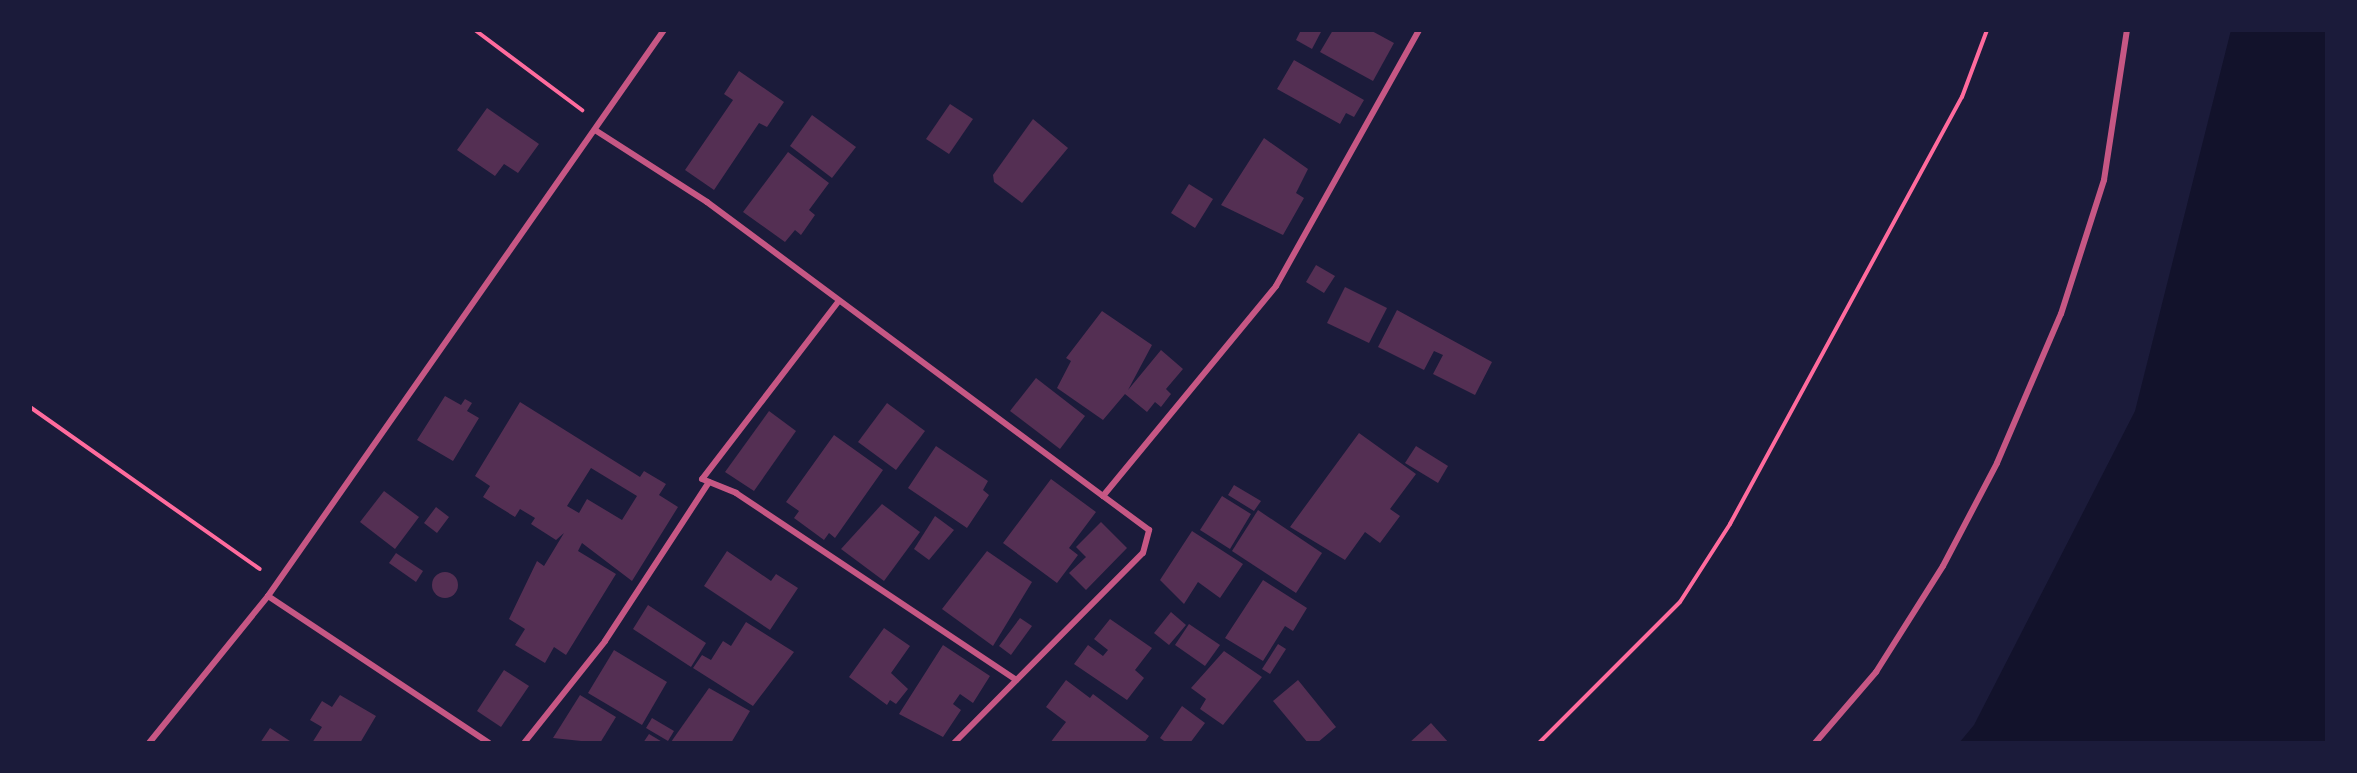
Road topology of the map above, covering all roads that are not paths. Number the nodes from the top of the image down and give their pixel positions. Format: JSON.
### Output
{"nodes":[{"id":1,"x":664,"y":30,"type":"edge"},
{"id":2,"x":1419,"y":30,"type":"edge"},
{"id":3,"x":2127,"y":30,"type":"edge"},
{"id":4,"x":595,"y":130,"type":"junction"},
{"id":5,"x":838,"y":302,"type":"junction"},
{"id":6,"x":709,"y":482,"type":"junction"},
{"id":7,"x":1103,"y":496,"type":"junction"},
{"id":8,"x":268,"y":596,"type":"junction"},
{"id":9,"x":1016,"y":680,"type":"junction"},
{"id":10,"x":149,"y":743,"type":"edge"},
{"id":11,"x":489,"y":743,"type":"edge"},
{"id":12,"x":524,"y":743,"type":"edge"},
{"id":13,"x":954,"y":743,"type":"edge"},
{"id":14,"x":1815,"y":743,"type":"edge"}],
"edges":[{"from":1,"to":4,"type":"street"},
{"from":2,"to":7,"type":"street"},
{"from":3,"to":14,"type":"street"},
{"from":4,"to":5,"type":"street"},
{"from":4,"to":8,"type":"street"},
{"from":5,"to":6,"type":"street"},
{"from":5,"to":7,"type":"street"},
{"from":6,"to":9,"type":"street"},
{"from":6,"to":12,"type":"street"},
{"from":7,"to":9,"type":"street"},
{"from":8,"to":10,"type":"street"},
{"from":8,"to":11,"type":"street"},
{"from":9,"to":13,"type":"street"}]}
